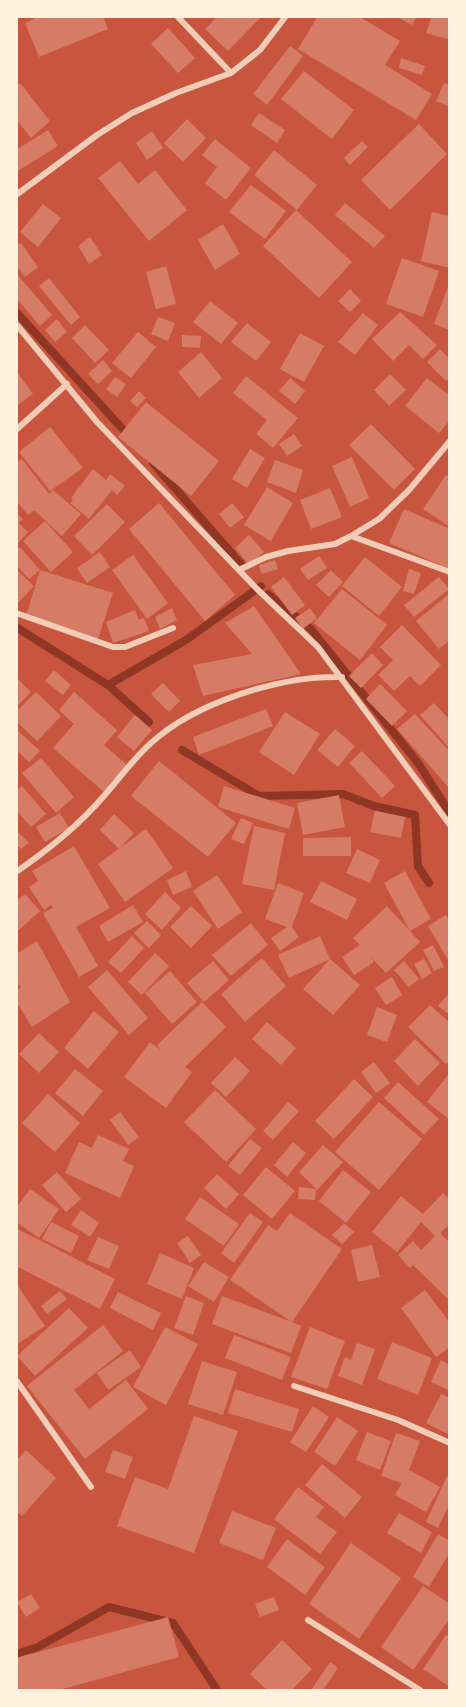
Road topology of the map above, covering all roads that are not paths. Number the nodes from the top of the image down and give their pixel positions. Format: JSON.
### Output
{"nodes":[{"id":1,"x":177,"y":16,"type":"edge"},
{"id":2,"x":286,"y":16,"type":"edge"},
{"id":3,"x":231,"y":73,"type":"junction"},
{"id":4,"x":16,"y":195,"type":"edge"},
{"id":5,"x":16,"y":324,"type":"edge"},
{"id":6,"x":67,"y":384,"type":"junction"},
{"id":7,"x":16,"y":430,"type":"edge"},
{"id":8,"x":450,"y":441,"type":"edge"},
{"id":9,"x":351,"y":536,"type":"junction"},
{"id":10,"x":239,"y":570,"type":"junction"},
{"id":11,"x":450,"y":572,"type":"edge"},
{"id":12,"x":16,"y":613,"type":"edge"},
{"id":13,"x":173,"y":628,"type":"dead end"},
{"id":14,"x":342,"y":677,"type":"junction"},
{"id":15,"x":450,"y":825,"type":"edge"},
{"id":16,"x":16,"y":872,"type":"edge"},
{"id":17,"x":16,"y":1380,"type":"edge"},
{"id":18,"x":294,"y":1386,"type":"dead end"},
{"id":19,"x":450,"y":1443,"type":"edge"},
{"id":20,"x":91,"y":1487,"type":"dead end"},
{"id":21,"x":308,"y":1620,"type":"dead end"},
{"id":22,"x":420,"y":1690,"type":"edge"}],
"edges":[{"from":1,"to":3,"type":"street"},
{"from":2,"to":3,"type":"street"},
{"from":3,"to":4,"type":"street"},
{"from":5,"to":6,"type":"street"},
{"from":6,"to":7,"type":"street"},
{"from":6,"to":10,"type":"street"},
{"from":8,"to":9,"type":"street"},
{"from":9,"to":10,"type":"street"},
{"from":9,"to":11,"type":"street"},
{"from":10,"to":14,"type":"street"},
{"from":12,"to":13,"type":"street"},
{"from":14,"to":15,"type":"street"},
{"from":14,"to":16,"type":"street"},
{"from":17,"to":20,"type":"street"},
{"from":18,"to":19,"type":"street"},
{"from":21,"to":22,"type":"street"}]}
